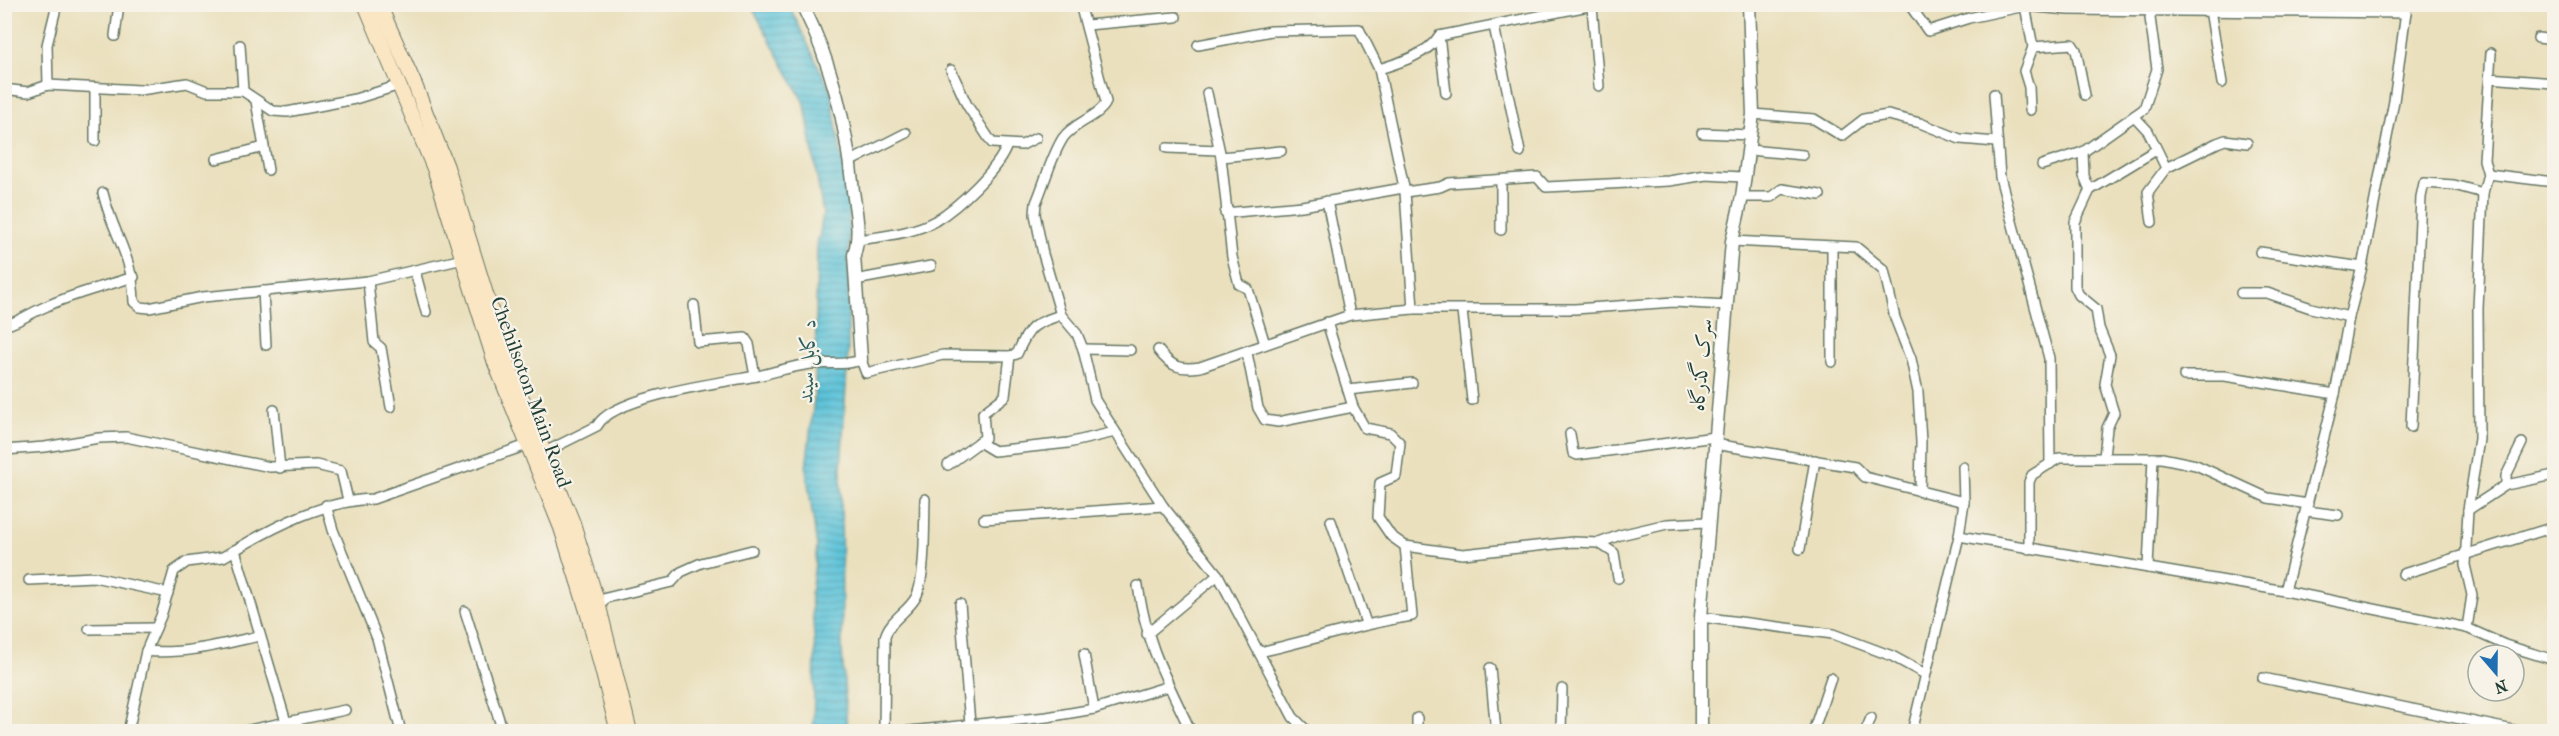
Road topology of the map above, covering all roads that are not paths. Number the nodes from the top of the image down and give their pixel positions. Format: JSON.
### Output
{"nodes":[{"id":1,"x":57,"y":4,"type":"edge"},
{"id":2,"x":119,"y":4,"type":"edge"},
{"id":3,"x":365,"y":4,"type":"edge"},
{"id":4,"x":379,"y":4,"type":"edge"},
{"id":5,"x":802,"y":4,"type":"edge"},
{"id":6,"x":1080,"y":4,"type":"edge"},
{"id":7,"x":1749,"y":4,"type":"edge"},
{"id":8,"x":1909,"y":4,"type":"edge"},
{"id":9,"x":1595,"y":6,"type":"edge"},
{"id":10,"x":2025,"y":6,"type":"junction"},
{"id":11,"x":1565,"y":7,"type":"edge"},
{"id":12,"x":2154,"y":7,"type":"edge"},
{"id":13,"x":2189,"y":7,"type":"edge"},
{"id":14,"x":2407,"y":9,"type":"edge"},
{"id":15,"x":2210,"y":10,"type":"junction"},
{"id":16,"x":1176,"y":17,"type":"dead end"},
{"id":17,"x":1087,"y":25,"type":"junction"},
{"id":18,"x":1494,"y":26,"type":"junction"},
{"id":19,"x":115,"y":36,"type":"dead end"},
{"id":20,"x":1439,"y":36,"type":"junction"},
{"id":21,"x":2538,"y":38,"type":"dead end"},
{"id":22,"x":2554,"y":40,"type":"edge"},
{"id":23,"x":240,"y":45,"type":"dead end"},
{"id":24,"x":1198,"y":45,"type":"dead end"},
{"id":25,"x":2033,"y":47,"type":"junction"},
{"id":26,"x":2491,"y":53,"type":"dead end"},
{"id":27,"x":1379,"y":69,"type":"junction"},
{"id":28,"x":951,"y":70,"type":"dead end"},
{"id":29,"x":2489,"y":78,"type":"junction"},
{"id":30,"x":2222,"y":83,"type":"dead end"},
{"id":31,"x":2554,"y":83,"type":"edge"},
{"id":32,"x":48,"y":85,"type":"junction"},
{"id":33,"x":400,"y":85,"type":"junction"},
{"id":34,"x":1599,"y":86,"type":"dead end"},
{"id":35,"x":95,"y":88,"type":"junction"},
{"id":36,"x":4,"y":89,"type":"edge"},
{"id":37,"x":243,"y":91,"type":"junction"},
{"id":38,"x":1207,"y":93,"type":"dead end"},
{"id":39,"x":1446,"y":93,"type":"dead end"},
{"id":40,"x":1994,"y":94,"type":"dead end"},
{"id":41,"x":2085,"y":95,"type":"dead end"},
{"id":42,"x":256,"y":101,"type":"junction"},
{"id":43,"x":2030,"y":110,"type":"dead end"},
{"id":44,"x":1753,"y":114,"type":"junction"},
{"id":45,"x":2134,"y":116,"type":"junction"},
{"id":46,"x":906,"y":133,"type":"dead end"},
{"id":47,"x":1702,"y":133,"type":"dead end"},
{"id":48,"x":1751,"y":135,"type":"junction"},
{"id":49,"x":1036,"y":138,"type":"dead end"},
{"id":50,"x":95,"y":141,"type":"dead end"},
{"id":51,"x":1996,"y":142,"type":"junction"},
{"id":52,"x":2247,"y":143,"type":"dead end"},
{"id":53,"x":1007,"y":145,"type":"junction"},
{"id":54,"x":264,"y":147,"type":"junction"},
{"id":55,"x":1167,"y":148,"type":"dead end"},
{"id":56,"x":1749,"y":150,"type":"junction"},
{"id":57,"x":2156,"y":150,"type":"junction"},
{"id":58,"x":1281,"y":151,"type":"dead end"},
{"id":59,"x":1520,"y":152,"type":"dead end"},
{"id":60,"x":2083,"y":152,"type":"junction"},
{"id":61,"x":1220,"y":154,"type":"junction"},
{"id":62,"x":1803,"y":155,"type":"dead end"},
{"id":63,"x":216,"y":159,"type":"dead end"},
{"id":64,"x":851,"y":160,"type":"junction"},
{"id":65,"x":2042,"y":165,"type":"dead end"},
{"id":66,"x":2166,"y":168,"type":"junction"},
{"id":67,"x":268,"y":171,"type":"dead end"},
{"id":68,"x":2488,"y":174,"type":"junction"},
{"id":69,"x":1742,"y":177,"type":"junction"},
{"id":70,"x":1501,"y":180,"type":"junction"},
{"id":71,"x":2554,"y":182,"type":"edge"},
{"id":72,"x":1404,"y":190,"type":"junction"},
{"id":73,"x":2090,"y":190,"type":"junction"},
{"id":74,"x":103,"y":193,"type":"dead end"},
{"id":75,"x":2483,"y":193,"type":"junction"},
{"id":76,"x":1820,"y":195,"type":"dead end"},
{"id":77,"x":1742,"y":197,"type":"junction"},
{"id":78,"x":1327,"y":201,"type":"junction"},
{"id":79,"x":1225,"y":213,"type":"junction"},
{"id":80,"x":2152,"y":222,"type":"dead end"},
{"id":81,"x":1501,"y":230,"type":"dead end"},
{"id":82,"x":859,"y":240,"type":"junction"},
{"id":83,"x":1732,"y":241,"type":"junction"},
{"id":84,"x":1832,"y":246,"type":"junction"},
{"id":85,"x":2260,"y":252,"type":"dead end"},
{"id":86,"x":463,"y":259,"type":"junction"},
{"id":87,"x":931,"y":266,"type":"dead end"},
{"id":88,"x":2362,"y":267,"type":"junction"},
{"id":89,"x":415,"y":271,"type":"junction"},
{"id":90,"x":134,"y":277,"type":"junction"},
{"id":91,"x":368,"y":280,"type":"junction"},
{"id":92,"x":855,"y":280,"type":"junction"},
{"id":93,"x":263,"y":291,"type":"junction"},
{"id":94,"x":2241,"y":293,"type":"dead end"},
{"id":95,"x":1726,"y":305,"type":"junction"},
{"id":96,"x":694,"y":306,"type":"dead end"},
{"id":97,"x":1413,"y":309,"type":"junction"},
{"id":98,"x":1462,"y":310,"type":"junction"},
{"id":99,"x":426,"y":312,"type":"dead end"},
{"id":100,"x":1061,"y":315,"type":"junction"},
{"id":101,"x":1350,"y":315,"type":"junction"},
{"id":102,"x":2349,"y":317,"type":"junction"},
{"id":103,"x":1327,"y":322,"type":"junction"},
{"id":104,"x":4,"y":326,"type":"edge"},
{"id":105,"x":1265,"y":344,"type":"junction"},
{"id":106,"x":266,"y":345,"type":"dead end"},
{"id":107,"x":1083,"y":349,"type":"junction"},
{"id":108,"x":1130,"y":350,"type":"dead end"},
{"id":109,"x":1158,"y":350,"type":"dead end"},
{"id":110,"x":1247,"y":353,"type":"junction"},
{"id":111,"x":1010,"y":356,"type":"junction"},
{"id":112,"x":856,"y":362,"type":"junction"},
{"id":113,"x":1832,"y":362,"type":"dead end"},
{"id":114,"x":755,"y":376,"type":"junction"},
{"id":115,"x":2184,"y":376,"type":"dead end"},
{"id":116,"x":1412,"y":383,"type":"dead end"},
{"id":117,"x":1348,"y":390,"type":"junction"},
{"id":118,"x":2335,"y":394,"type":"junction"},
{"id":119,"x":1472,"y":400,"type":"dead end"},
{"id":120,"x":391,"y":407,"type":"dead end"},
{"id":121,"x":1353,"y":407,"type":"junction"},
{"id":122,"x":274,"y":410,"type":"dead end"},
{"id":123,"x":2411,"y":427,"type":"dead end"},
{"id":124,"x":1115,"y":432,"type":"junction"},
{"id":125,"x":1570,"y":434,"type":"dead end"},
{"id":126,"x":1714,"y":440,"type":"junction"},
{"id":127,"x":979,"y":442,"type":"junction"},
{"id":128,"x":2522,"y":443,"type":"dead end"},
{"id":129,"x":527,"y":445,"type":"junction"},
{"id":130,"x":4,"y":450,"type":"edge"},
{"id":131,"x":543,"y":453,"type":"junction"},
{"id":132,"x":2104,"y":457,"type":"junction"},
{"id":133,"x":2153,"y":458,"type":"junction"},
{"id":134,"x":1815,"y":460,"type":"junction"},
{"id":135,"x":2050,"y":464,"type":"junction"},
{"id":136,"x":948,"y":465,"type":"dead end"},
{"id":137,"x":1963,"y":467,"type":"dead end"},
{"id":138,"x":280,"y":468,"type":"junction"},
{"id":139,"x":2554,"y":475,"type":"edge"},
{"id":140,"x":2506,"y":485,"type":"junction"},
{"id":141,"x":1920,"y":492,"type":"junction"},
{"id":142,"x":925,"y":499,"type":"dead end"},
{"id":143,"x":348,"y":500,"type":"junction"},
{"id":144,"x":1964,"y":502,"type":"junction"},
{"id":145,"x":326,"y":506,"type":"junction"},
{"id":146,"x":1163,"y":506,"type":"junction"},
{"id":147,"x":2308,"y":507,"type":"junction"},
{"id":148,"x":2468,"y":510,"type":"junction"},
{"id":149,"x":2338,"y":514,"type":"dead end"},
{"id":150,"x":984,"y":519,"type":"dead end"},
{"id":151,"x":1331,"y":521,"type":"dead end"},
{"id":152,"x":1707,"y":522,"type":"junction"},
{"id":153,"x":2554,"y":527,"type":"edge"},
{"id":154,"x":1959,"y":536,"type":"junction"},
{"id":155,"x":1599,"y":543,"type":"junction"},
{"id":156,"x":1405,"y":546,"type":"junction"},
{"id":157,"x":1800,"y":549,"type":"dead end"},
{"id":158,"x":2029,"y":549,"type":"junction"},
{"id":159,"x":235,"y":550,"type":"junction"},
{"id":160,"x":752,"y":550,"type":"dead end"},
{"id":161,"x":2467,"y":556,"type":"junction"},
{"id":162,"x":2148,"y":568,"type":"junction"},
{"id":163,"x":2403,"y":574,"type":"dead end"},
{"id":164,"x":1218,"y":575,"type":"junction"},
{"id":165,"x":1618,"y":578,"type":"dead end"},
{"id":166,"x":29,"y":580,"type":"dead end"},
{"id":167,"x":1138,"y":586,"type":"dead end"},
{"id":168,"x":2285,"y":591,"type":"junction"},
{"id":169,"x":168,"y":593,"type":"junction"},
{"id":170,"x":960,"y":604,"type":"dead end"},
{"id":171,"x":599,"y":607,"type":"junction"},
{"id":172,"x":465,"y":611,"type":"dead end"},
{"id":173,"x":1701,"y":617,"type":"junction"},
{"id":174,"x":1366,"y":623,"type":"junction"},
{"id":175,"x":156,"y":628,"type":"junction"},
{"id":176,"x":2467,"y":628,"type":"junction"},
{"id":177,"x":89,"y":629,"type":"dead end"},
{"id":178,"x":1147,"y":634,"type":"junction"},
{"id":179,"x":259,"y":636,"type":"junction"},
{"id":180,"x":146,"y":651,"type":"junction"},
{"id":181,"x":1259,"y":652,"type":"junction"},
{"id":182,"x":1084,"y":654,"type":"dead end"},
{"id":183,"x":2554,"y":660,"type":"edge"},
{"id":184,"x":1490,"y":668,"type":"dead end"},
{"id":185,"x":1925,"y":674,"type":"junction"},
{"id":186,"x":1831,"y":678,"type":"dead end"},
{"id":187,"x":2263,"y":678,"type":"dead end"},
{"id":188,"x":1169,"y":686,"type":"junction"},
{"id":189,"x":1562,"y":689,"type":"dead end"},
{"id":190,"x":1094,"y":709,"type":"junction"},
{"id":191,"x":345,"y":710,"type":"dead end"},
{"id":192,"x":1417,"y":718,"type":"dead end"},
{"id":193,"x":1870,"y":718,"type":"dead end"},
{"id":194,"x":285,"y":721,"type":"junction"},
{"id":195,"x":970,"y":724,"type":"junction"},
{"id":196,"x":128,"y":732,"type":"edge"},
{"id":197,"x":239,"y":732,"type":"edge"},
{"id":198,"x":289,"y":732,"type":"edge"},
{"id":199,"x":401,"y":732,"type":"edge"},
{"id":200,"x":503,"y":732,"type":"edge"},
{"id":201,"x":618,"y":732,"type":"edge"},
{"id":202,"x":630,"y":732,"type":"edge"},
{"id":203,"x":884,"y":732,"type":"edge"},
{"id":204,"x":900,"y":732,"type":"edge"},
{"id":205,"x":1191,"y":732,"type":"edge"},
{"id":206,"x":1308,"y":732,"type":"edge"},
{"id":207,"x":1417,"y":732,"type":"edge"},
{"id":208,"x":1496,"y":732,"type":"edge"},
{"id":209,"x":1561,"y":732,"type":"edge"},
{"id":210,"x":1701,"y":732,"type":"edge"},
{"id":211,"x":1813,"y":732,"type":"edge"},
{"id":212,"x":1865,"y":732,"type":"edge"},
{"id":213,"x":1912,"y":732,"type":"edge"},
{"id":214,"x":2523,"y":732,"type":"edge"}],
"edges":[{"from":1,"to":32,"type":"street"},
{"from":2,"to":19,"type":"street"},
{"from":3,"to":33,"type":"main road","name":"Chehilsoton Main Road"},
{"from":4,"to":131,"type":"main road","name":"Chehilsoton Main Road"},
{"from":5,"to":64,"type":"street"},
{"from":6,"to":17,"type":"street"},
{"from":7,"to":44,"type":"street","name":"سرک گذرگاه"},
{"from":8,"to":10,"type":"street"},
{"from":9,"to":11,"type":"street"},
{"from":9,"to":34,"type":"street"},
{"from":10,"to":12,"type":"street"},
{"from":10,"to":25,"type":"street"},
{"from":11,"to":18,"type":"street"},
{"from":12,"to":13,"type":"street"},
{"from":12,"to":45,"type":"street"},
{"from":13,"to":15,"type":"street"},
{"from":14,"to":15,"type":"street"},
{"from":14,"to":88,"type":"street"},
{"from":15,"to":30,"type":"street"},
{"from":16,"to":17,"type":"street"},
{"from":17,"to":100,"type":"street"},
{"from":18,"to":20,"type":"street"},
{"from":18,"to":59,"type":"street"},
{"from":20,"to":27,"type":"street"},
{"from":20,"to":39,"type":"street"},
{"from":21,"to":22,"type":"street"},
{"from":23,"to":37,"type":"street"},
{"from":24,"to":27,"type":"street"},
{"from":25,"to":41,"type":"street"},
{"from":25,"to":43,"type":"street"},
{"from":26,"to":29,"type":"street"},
{"from":27,"to":72,"type":"street"},
{"from":28,"to":53,"type":"street"},
{"from":29,"to":31,"type":"street"},
{"from":29,"to":68,"type":"street"},
{"from":32,"to":35,"type":"street"},
{"from":32,"to":36,"type":"street"},
{"from":33,"to":42,"type":"street"},
{"from":33,"to":86,"type":"main road","name":"Chehilsoton Main Road"},
{"from":35,"to":37,"type":"street"},
{"from":35,"to":50,"type":"street"},
{"from":37,"to":42,"type":"street"},
{"from":38,"to":61,"type":"street"},
{"from":40,"to":51,"type":"street"},
{"from":42,"to":54,"type":"street"},
{"from":44,"to":48,"type":"street","name":"سرک گذرگاه"},
{"from":44,"to":51,"type":"street"},
{"from":45,"to":57,"type":"street"},
{"from":45,"to":60,"type":"street"},
{"from":46,"to":64,"type":"street"},
{"from":47,"to":48,"type":"street"},
{"from":48,"to":56,"type":"street","name":"سرک گذرگاه"},
{"from":49,"to":53,"type":"street"},
{"from":51,"to":135,"type":"street"},
{"from":52,"to":66,"type":"street"},
{"from":53,"to":82,"type":"street"},
{"from":54,"to":63,"type":"street"},
{"from":54,"to":67,"type":"street"},
{"from":55,"to":61,"type":"street"},
{"from":56,"to":62,"type":"street"},
{"from":56,"to":69,"type":"street","name":"سرک گذرگاه"},
{"from":57,"to":66,"type":"street"},
{"from":57,"to":73,"type":"street"},
{"from":58,"to":61,"type":"street"},
{"from":60,"to":65,"type":"street"},
{"from":60,"to":73,"type":"street"},
{"from":61,"to":79,"type":"street"},
{"from":64,"to":82,"type":"street"},
{"from":66,"to":80,"type":"street"},
{"from":68,"to":71,"type":"street"},
{"from":68,"to":75,"type":"street"},
{"from":69,"to":70,"type":"street"},
{"from":69,"to":77,"type":"street","name":"سرک گذرگاه"},
{"from":70,"to":72,"type":"street"},
{"from":70,"to":81,"type":"street"},
{"from":72,"to":78,"type":"street"},
{"from":72,"to":97,"type":"street"},
{"from":73,"to":132,"type":"street"},
{"from":74,"to":90,"type":"street"},
{"from":75,"to":123,"type":"street"},
{"from":75,"to":148,"type":"street"},
{"from":76,"to":77,"type":"street"},
{"from":77,"to":83,"type":"street","name":"سرک گذرگاه"},
{"from":78,"to":79,"type":"street"},
{"from":78,"to":101,"type":"street"},
{"from":79,"to":105,"type":"street"},
{"from":82,"to":92,"type":"street"},
{"from":83,"to":84,"type":"street"},
{"from":83,"to":95,"type":"street","name":"سرک گذرگاه"},
{"from":84,"to":113,"type":"street"},
{"from":84,"to":141,"type":"street"},
{"from":85,"to":88,"type":"street"},
{"from":86,"to":89,"type":"street"},
{"from":86,"to":129,"type":"main road","name":"Chehilsoton Main Road"},
{"from":87,"to":92,"type":"street"},
{"from":88,"to":102,"type":"street"},
{"from":89,"to":91,"type":"street"},
{"from":89,"to":99,"type":"street"},
{"from":90,"to":93,"type":"street"},
{"from":90,"to":104,"type":"street"},
{"from":91,"to":93,"type":"street"},
{"from":91,"to":120,"type":"street"},
{"from":92,"to":112,"type":"street"},
{"from":93,"to":106,"type":"street"},
{"from":94,"to":102,"type":"street"},
{"from":95,"to":98,"type":"street"},
{"from":95,"to":126,"type":"street","name":"سرک گذرگاه"},
{"from":96,"to":114,"type":"street"},
{"from":97,"to":98,"type":"street"},
{"from":97,"to":101,"type":"street"},
{"from":98,"to":119,"type":"street"},
{"from":100,"to":107,"type":"street"},
{"from":100,"to":111,"type":"street"},
{"from":101,"to":103,"type":"street"},
{"from":102,"to":118,"type":"street"},
{"from":103,"to":105,"type":"street"},
{"from":103,"to":117,"type":"street"},
{"from":105,"to":110,"type":"street"},
{"from":107,"to":108,"type":"street"},
{"from":107,"to":124,"type":"street"},
{"from":109,"to":110,"type":"street"},
{"from":110,"to":121,"type":"street"},
{"from":111,"to":112,"type":"street"},
{"from":111,"to":127,"type":"street"},
{"from":112,"to":114,"type":"street"},
{"from":114,"to":131,"type":"street"},
{"from":115,"to":118,"type":"street"},
{"from":116,"to":117,"type":"street"},
{"from":117,"to":121,"type":"street"},
{"from":118,"to":147,"type":"street"},
{"from":121,"to":156,"type":"street"},
{"from":122,"to":138,"type":"street"},
{"from":124,"to":127,"type":"street"},
{"from":124,"to":146,"type":"street"},
{"from":125,"to":126,"type":"street"},
{"from":126,"to":134,"type":"street"},
{"from":126,"to":152,"type":"street","name":"سرک گذرگاه"},
{"from":127,"to":136,"type":"street"},
{"from":128,"to":140,"type":"street"},
{"from":129,"to":143,"type":"street"},
{"from":129,"to":201,"type":"main road","name":"Chehilsoton Main Road"},
{"from":130,"to":138,"type":"street"},
{"from":131,"to":171,"type":"main road","name":"Chehilsoton Main Road"},
{"from":132,"to":133,"type":"street"},
{"from":132,"to":135,"type":"street"},
{"from":133,"to":147,"type":"street"},
{"from":133,"to":162,"type":"street"},
{"from":134,"to":141,"type":"street"},
{"from":134,"to":157,"type":"street"},
{"from":135,"to":158,"type":"street"},
{"from":137,"to":144,"type":"street"},
{"from":138,"to":143,"type":"street"},
{"from":139,"to":140,"type":"street"},
{"from":140,"to":148,"type":"street"},
{"from":141,"to":144,"type":"street"},
{"from":142,"to":203,"type":"street"},
{"from":143,"to":145,"type":"street"},
{"from":144,"to":154,"type":"street"},
{"from":145,"to":159,"type":"street"},
{"from":145,"to":199,"type":"street"},
{"from":146,"to":150,"type":"street"},
{"from":146,"to":164,"type":"street"},
{"from":147,"to":149,"type":"street"},
{"from":147,"to":168,"type":"street"},
{"from":148,"to":161,"type":"street"},
{"from":151,"to":174,"type":"street"},
{"from":152,"to":155,"type":"street"},
{"from":152,"to":173,"type":"street","name":"سرک گذرگاه"},
{"from":153,"to":161,"type":"street"},
{"from":154,"to":158,"type":"street"},
{"from":154,"to":185,"type":"street"},
{"from":155,"to":156,"type":"street"},
{"from":155,"to":165,"type":"street"},
{"from":156,"to":174,"type":"street"},
{"from":158,"to":162,"type":"street"},
{"from":159,"to":169,"type":"street"},
{"from":159,"to":179,"type":"street"},
{"from":160,"to":171,"type":"street"},
{"from":161,"to":163,"type":"street"},
{"from":161,"to":176,"type":"street"},
{"from":162,"to":168,"type":"street"},
{"from":164,"to":178,"type":"street"},
{"from":164,"to":181,"type":"street"},
{"from":166,"to":169,"type":"street"},
{"from":167,"to":178,"type":"street"},
{"from":168,"to":176,"type":"street"},
{"from":169,"to":175,"type":"street"},
{"from":170,"to":195,"type":"street"},
{"from":171,"to":202,"type":"main road","name":"Chehilsoton Main Road"},
{"from":172,"to":200,"type":"street"},
{"from":173,"to":185,"type":"street"},
{"from":173,"to":210,"type":"street","name":"سرک گذرگاه"},
{"from":174,"to":181,"type":"street"},
{"from":175,"to":177,"type":"street"},
{"from":175,"to":180,"type":"street"},
{"from":176,"to":183,"type":"street"},
{"from":178,"to":188,"type":"street"},
{"from":179,"to":180,"type":"street"},
{"from":179,"to":194,"type":"street"},
{"from":180,"to":196,"type":"street"},
{"from":181,"to":206,"type":"street"},
{"from":182,"to":190,"type":"street"},
{"from":184,"to":208,"type":"street"},
{"from":185,"to":213,"type":"street"},
{"from":186,"to":211,"type":"street"},
{"from":187,"to":214,"type":"street"},
{"from":188,"to":190,"type":"street"},
{"from":188,"to":205,"type":"street"},
{"from":189,"to":209,"type":"street"},
{"from":190,"to":195,"type":"street"},
{"from":191,"to":194,"type":"street"},
{"from":192,"to":207,"type":"street"},
{"from":193,"to":212,"type":"street"},
{"from":194,"to":197,"type":"street"},
{"from":194,"to":198,"type":"street"},
{"from":195,"to":204,"type":"street"}]}
